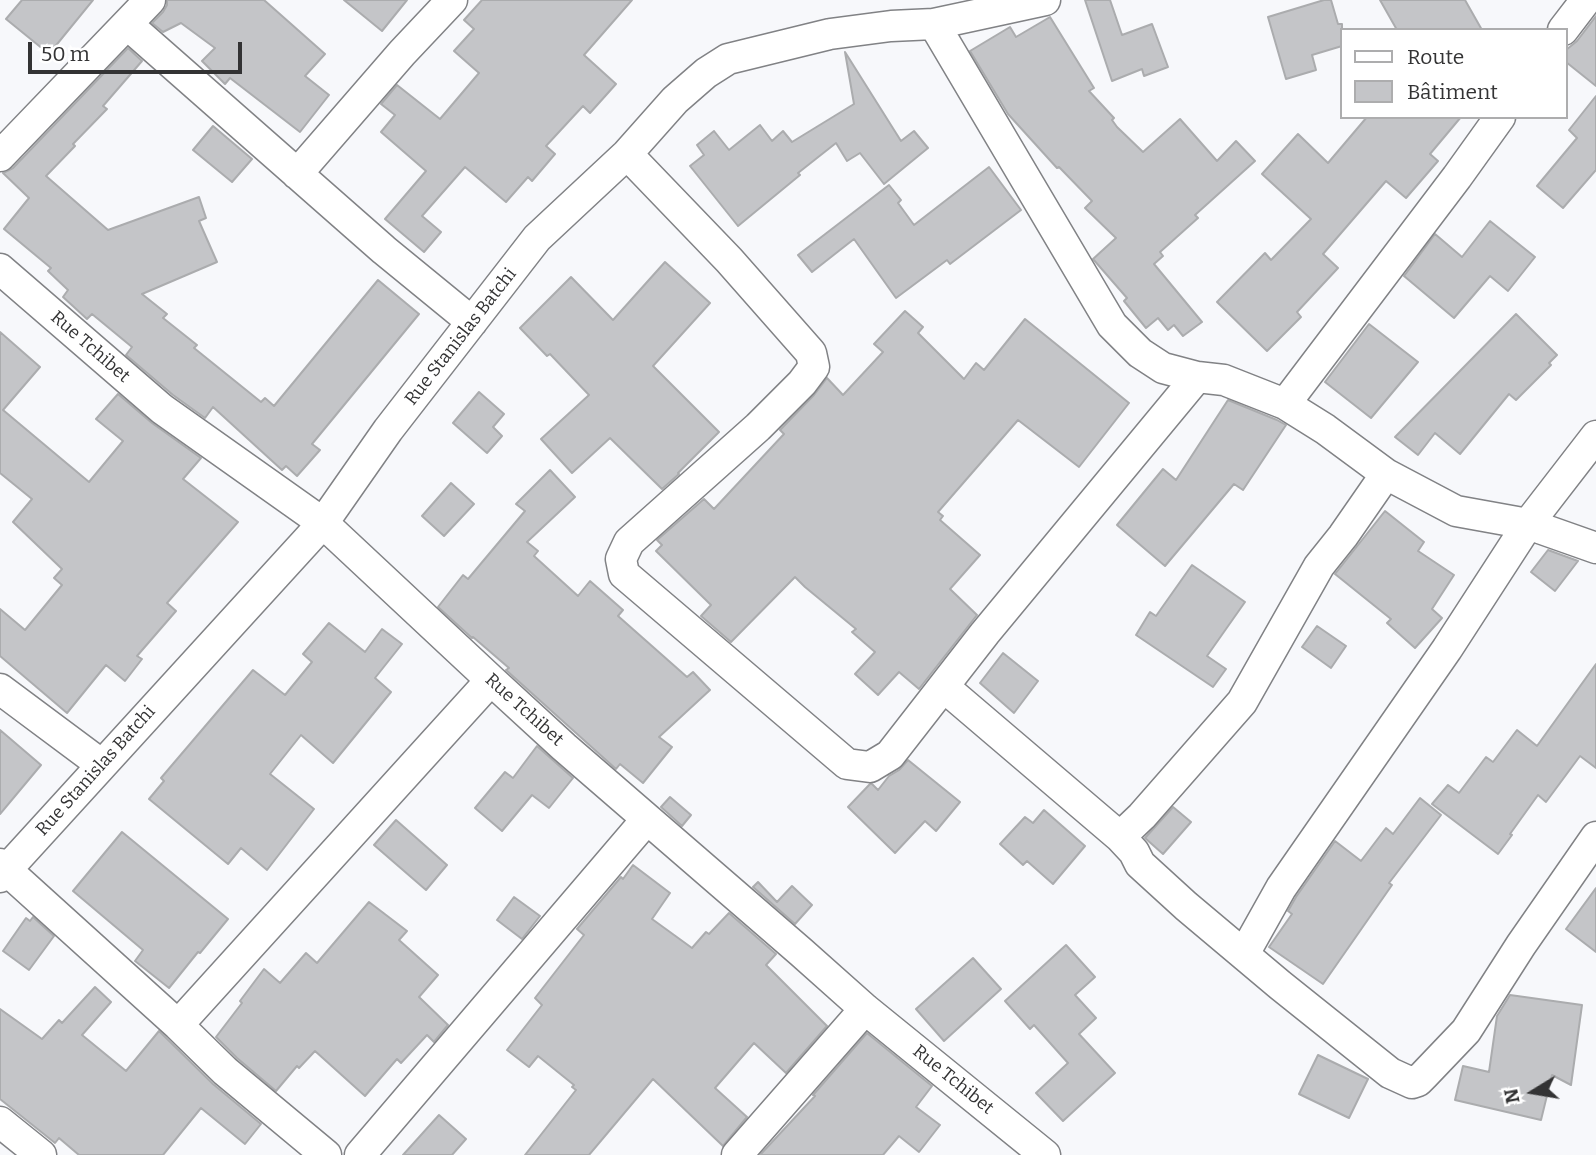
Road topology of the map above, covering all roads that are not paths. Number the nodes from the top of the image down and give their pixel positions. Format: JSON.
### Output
{"nodes":[{"id":1,"x":150,"y":0,"type":"edge"},
{"id":2,"x":452,"y":0,"type":"edge"},
{"id":3,"x":1045,"y":0,"type":"edge"},
{"id":4,"x":1586,"y":0,"type":"edge"},
{"id":5,"x":127,"y":24,"type":"junction"},
{"id":6,"x":934,"y":24,"type":"junction"},
{"id":7,"x":1565,"y":28,"type":"edge"},
{"id":8,"x":1499,"y":119,"type":"edge"},
{"id":9,"x":627,"y":154,"type":"junction"},
{"id":10,"x":0,"y":156,"type":"edge"},
{"id":11,"x":297,"y":174,"type":"junction"},
{"id":12,"x":0,"y":269,"type":"edge"},
{"id":13,"x":472,"y":322,"type":"junction"},
{"id":14,"x":1197,"y":377,"type":"junction"},
{"id":15,"x":1285,"y":404,"type":"junction"},
{"id":16,"x":1596,"y":436,"type":"edge"},
{"id":17,"x":1386,"y":474,"type":"junction"},
{"id":18,"x":323,"y":523,"type":"junction"},
{"id":19,"x":1528,"y":524,"type":"junction"},
{"id":20,"x":1596,"y":548,"type":"edge"},
{"id":21,"x":491,"y":680,"type":"junction"},
{"id":22,"x":944,"y":687,"type":"junction"},
{"id":23,"x":0,"y":689,"type":"edge"},
{"id":24,"x":102,"y":765,"type":"junction"},
{"id":25,"x":647,"y":819,"type":"junction"},
{"id":26,"x":1120,"y":837,"type":"junction"},
{"id":27,"x":1596,"y":837,"type":"edge"},
{"id":28,"x":2,"y":870,"type":"edge"},
{"id":29,"x":1244,"y":954,"type":"junction"},
{"id":30,"x":865,"y":1010,"type":"junction"},
{"id":31,"x":178,"y":1025,"type":"junction"},
{"id":32,"x":0,"y":1122,"type":"edge"},
{"id":33,"x":41,"y":1155,"type":"edge"},
{"id":34,"x":326,"y":1155,"type":"edge"},
{"id":35,"x":360,"y":1155,"type":"edge"},
{"id":36,"x":737,"y":1155,"type":"edge"},
{"id":37,"x":1045,"y":1155,"type":"edge"}],
"edges":[{"from":1,"to":5,"type":"street"},
{"from":2,"to":11,"type":"street"},
{"from":3,"to":6,"type":"street","name":"Rue Stanislas Batchi"},
{"from":4,"to":7,"type":"street"},
{"from":5,"to":10,"type":"street"},
{"from":5,"to":11,"type":"street"},
{"from":6,"to":9,"type":"street","name":"Rue Stanislas Batchi"},
{"from":6,"to":14,"type":"street"},
{"from":8,"to":15,"type":"street"},
{"from":9,"to":13,"type":"street","name":"Rue Stanislas Batchi"},
{"from":9,"to":22,"type":"street"},
{"from":11,"to":13,"type":"street"},
{"from":12,"to":18,"type":"street","name":"Rue Tchibet"},
{"from":13,"to":18,"type":"street","name":"Rue Stanislas Batchi"},
{"from":14,"to":15,"type":"street"},
{"from":14,"to":22,"type":"street"},
{"from":15,"to":17,"type":"street"},
{"from":16,"to":19,"type":"street"},
{"from":17,"to":19,"type":"street"},
{"from":17,"to":26,"type":"street"},
{"from":18,"to":21,"type":"street","name":"Rue Tchibet"},
{"from":18,"to":24,"type":"street","name":"Rue Stanislas Batchi"},
{"from":19,"to":20,"type":"street"},
{"from":19,"to":29,"type":"street"},
{"from":21,"to":25,"type":"street","name":"Rue Tchibet"},
{"from":21,"to":31,"type":"street"},
{"from":22,"to":26,"type":"street"},
{"from":23,"to":24,"type":"street"},
{"from":24,"to":28,"type":"street","name":"Rue Stanislas Batchi"},
{"from":25,"to":30,"type":"street","name":"Rue Tchibet"},
{"from":25,"to":35,"type":"street"},
{"from":26,"to":29,"type":"street"},
{"from":27,"to":29,"type":"street"},
{"from":28,"to":31,"type":"street"},
{"from":30,"to":36,"type":"street"},
{"from":30,"to":37,"type":"street","name":"Rue Tchibet"},
{"from":31,"to":34,"type":"street"},
{"from":32,"to":33,"type":"street"}]}
